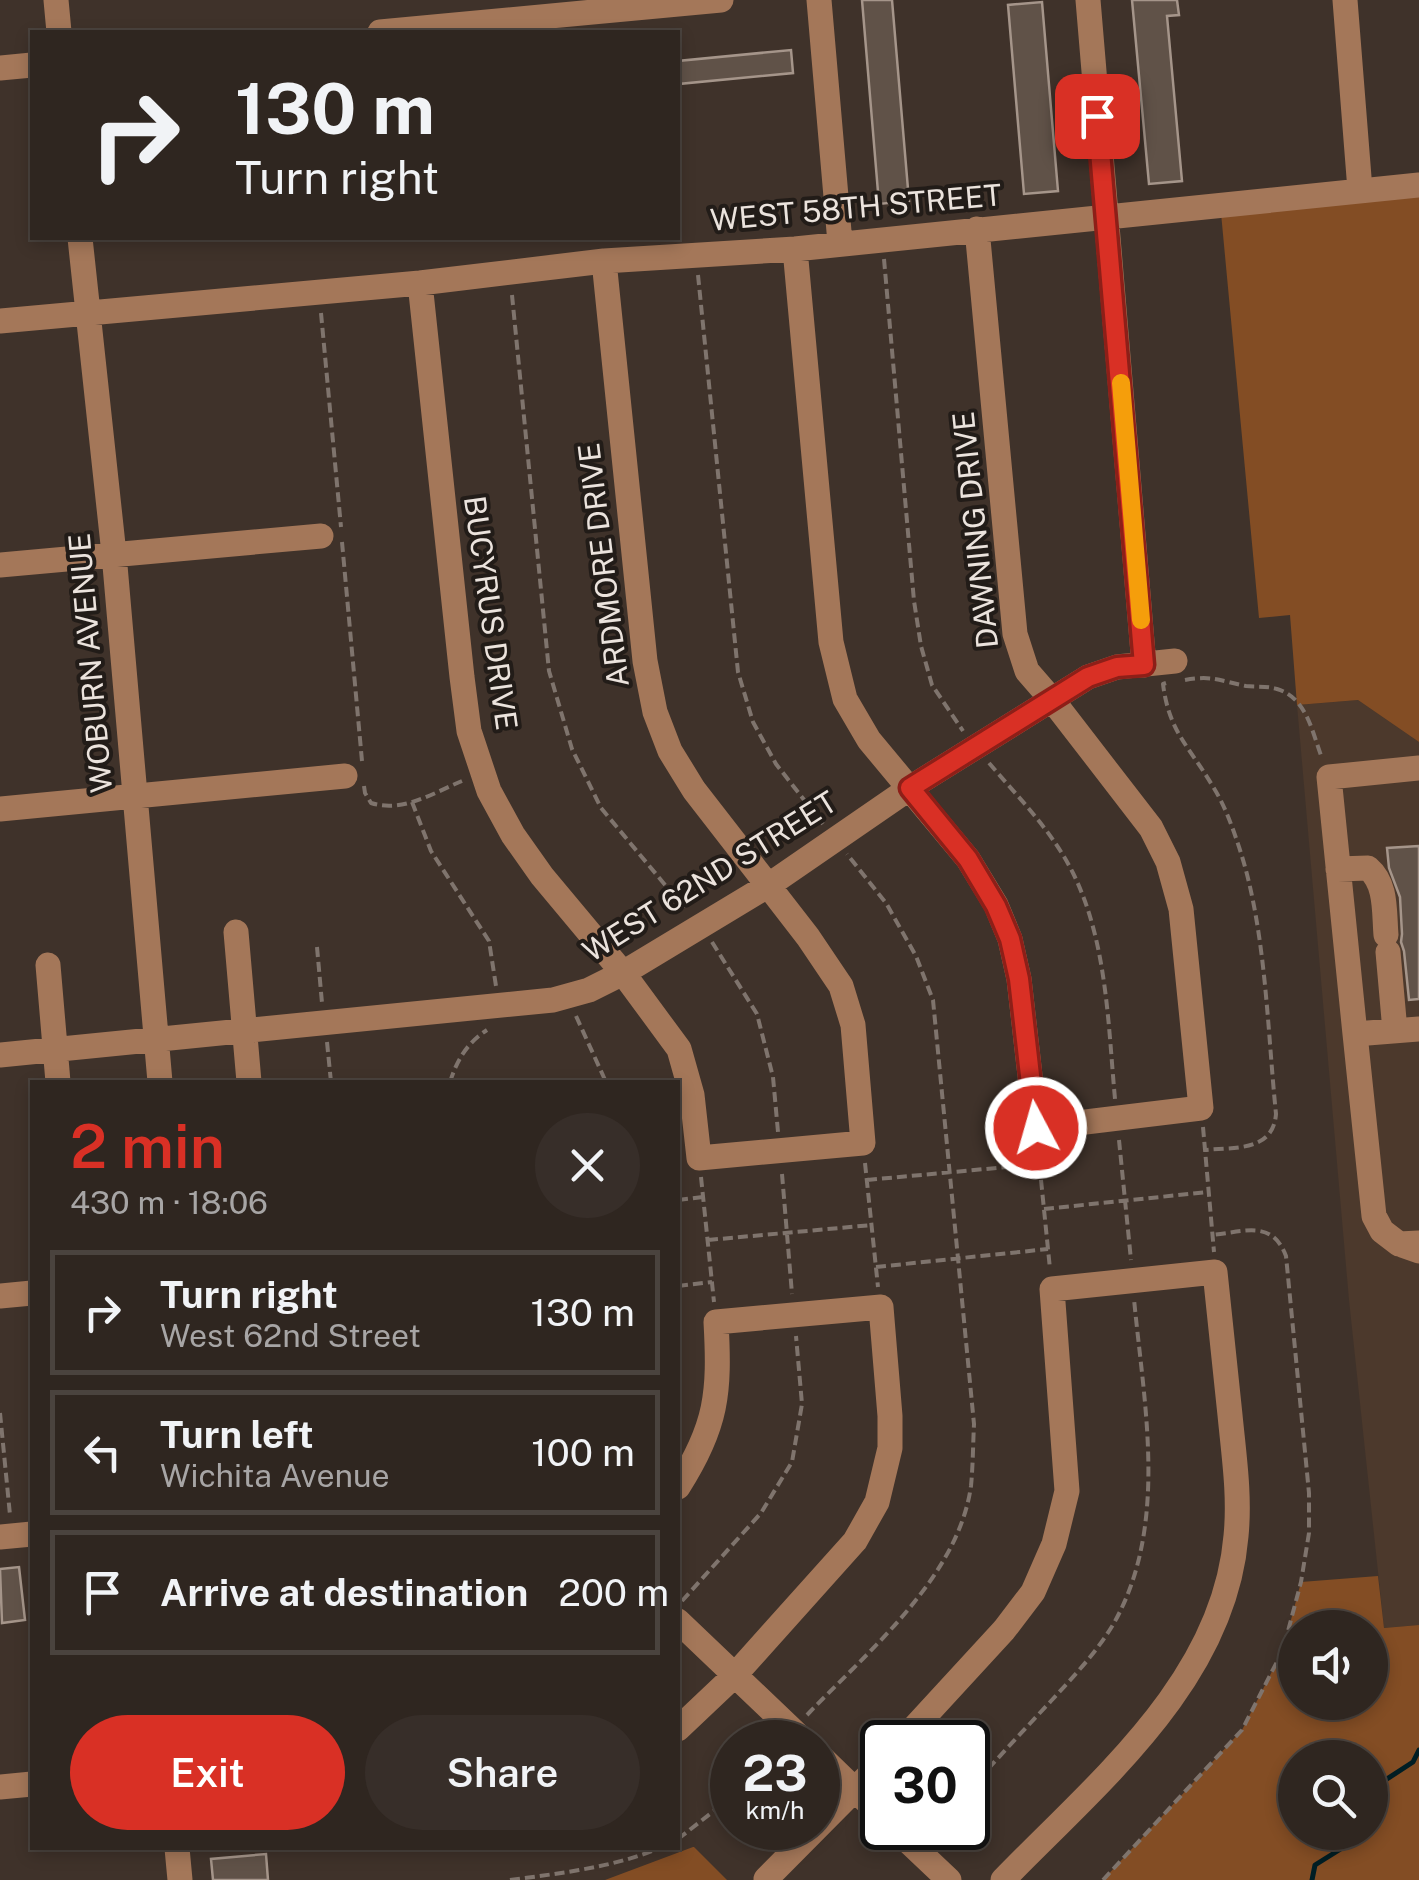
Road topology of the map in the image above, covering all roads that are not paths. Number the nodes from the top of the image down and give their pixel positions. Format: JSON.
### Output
{"nodes":[{"id":1,"x":56,"y":0,"type":"edge"},
{"id":2,"x":721,"y":0,"type":"edge"},
{"id":3,"x":819,"y":0,"type":"edge"},
{"id":4,"x":1088,"y":0,"type":"edge"},
{"id":5,"x":1345,"y":0,"type":"edge"},
{"id":6,"x":60,"y":30,"type":"edge"},
{"id":7,"x":401,"y":30,"type":"edge"},
{"id":8,"x":30,"y":66,"type":"edge"},
{"id":9,"x":0,"y":68,"type":"edge"},
{"id":10,"x":1419,"y":185,"type":"edge"},
{"id":11,"x":1360,"y":190,"type":"junction"},
{"id":12,"x":1106,"y":216,"type":"junction"},
{"id":13,"x":977,"y":229,"type":"junction"},
{"id":14,"x":80,"y":240,"type":"edge"},
{"id":15,"x":840,"y":243,"type":"junction"},
{"id":16,"x":795,"y":248,"type":"junction"},
{"id":17,"x":604,"y":261,"type":"junction"},
{"id":18,"x":420,"y":283,"type":"junction"},
{"id":19,"x":88,"y":312,"type":"junction"},
{"id":20,"x":0,"y":321,"type":"edge"},
{"id":21,"x":322,"y":536,"type":"dead end"},
{"id":22,"x":114,"y":554,"type":"junction"},
{"id":23,"x":0,"y":565,"type":"edge"},
{"id":24,"x":1174,"y":661,"type":"dead end"},
{"id":25,"x":1144,"y":665,"type":"junction"},
{"id":26,"x":1053,"y":700,"type":"junction"},
{"id":27,"x":1419,"y":768,"type":"edge"},
{"id":28,"x":345,"y":776,"type":"dead end"},
{"id":29,"x":910,"y":788,"type":"junction"},
{"id":30,"x":135,"y":796,"type":"junction"},
{"id":31,"x":0,"y":809,"type":"edge"},
{"id":32,"x":1338,"y":869,"type":"junction"},
{"id":33,"x":768,"y":885,"type":"junction"},
{"id":34,"x":236,"y":932,"type":"dead end"},
{"id":35,"x":48,"y":965,"type":"dead end"},
{"id":36,"x":623,"y":973,"type":"junction"},
{"id":37,"x":1407,"y":1030,"type":"edge"},
{"id":38,"x":244,"y":1032,"type":"junction"},
{"id":39,"x":1355,"y":1034,"type":"junction"},
{"id":40,"x":157,"y":1041,"type":"junction"},
{"id":41,"x":55,"y":1050,"type":"junction"},
{"id":42,"x":0,"y":1055,"type":"edge"},
{"id":43,"x":58,"y":1080,"type":"edge"},
{"id":44,"x":160,"y":1080,"type":"edge"},
{"id":45,"x":249,"y":1080,"type":"edge"},
{"id":46,"x":782,"y":1151,"type":"joint"},
{"id":47,"x":1412,"y":1246,"type":"edge"},
{"id":48,"x":30,"y":1293,"type":"edge"},
{"id":49,"x":0,"y":1296,"type":"edge"},
{"id":50,"x":680,"y":1484,"type":"edge"},
{"id":51,"x":5,"y":1528,"type":"edge"},
{"id":52,"x":30,"y":1534,"type":"edge"},
{"id":53,"x":680,"y":1611,"type":"edge"},
{"id":54,"x":734,"y":1676,"type":"junction"},
{"id":55,"x":792,"y":1720,"type":"edge"},
{"id":56,"x":921,"y":1720,"type":"edge"},
{"id":57,"x":680,"y":1727,"type":"edge"},
{"id":58,"x":840,"y":1775,"type":"edge"},
{"id":59,"x":30,"y":1784,"type":"edge"},
{"id":60,"x":860,"y":1786,"type":"edge"},
{"id":61,"x":0,"y":1787,"type":"edge"},
{"id":62,"x":856,"y":1790,"type":"junction"},
{"id":63,"x":860,"y":1794,"type":"edge"},
{"id":64,"x":177,"y":1850,"type":"edge"},
{"id":65,"x":917,"y":1850,"type":"edge"},
{"id":66,"x":180,"y":1880,"type":"edge"},
{"id":67,"x":766,"y":1880,"type":"edge"},
{"id":68,"x":948,"y":1880,"type":"edge"},
{"id":69,"x":1003,"y":1880,"type":"edge"}],
"edges":[{"from":1,"to":6,"type":"street"},
{"from":2,"to":7,"type":"street"},
{"from":3,"to":15,"type":"street"},
{"from":4,"to":12,"type":"street"},
{"from":5,"to":11,"type":"street"},
{"from":8,"to":9,"type":"street"},
{"from":10,"to":11,"type":"street","name":"WEST 58TH STREET"},
{"from":11,"to":12,"type":"street","name":"WEST 58TH STREET"},
{"from":12,"to":13,"type":"street","name":"WEST 58TH STREET"},
{"from":12,"to":25,"type":"street"},
{"from":13,"to":15,"type":"street","name":"WEST 58TH STREET"},
{"from":13,"to":26,"type":"street","name":"DAWNING DRIVE"},
{"from":14,"to":19,"type":"street","name":"WOBURN AVENUE"},
{"from":15,"to":16,"type":"street","name":"WEST 58TH STREET"},
{"from":16,"to":17,"type":"street","name":"WEST 58TH STREET"},
{"from":16,"to":29,"type":"street"},
{"from":17,"to":18,"type":"street","name":"WEST 58TH STREET"},
{"from":17,"to":33,"type":"street","name":"ARDMORE DRIVE"},
{"from":18,"to":19,"type":"street","name":"WEST 58TH STREET"},
{"from":18,"to":36,"type":"street","name":"BUCYRUS DRIVE"},
{"from":19,"to":20,"type":"street","name":"WEST 58TH STREET"},
{"from":19,"to":22,"type":"street","name":"WOBURN AVENUE"},
{"from":21,"to":22,"type":"street"},
{"from":22,"to":23,"type":"street"},
{"from":22,"to":30,"type":"street","name":"WOBURN AVENUE"},
{"from":24,"to":25,"type":"street","name":"WEST 62ND STREET"},
{"from":25,"to":26,"type":"street","name":"WEST 62ND STREET"},
{"from":26,"to":29,"type":"street","name":"WEST 62ND STREET"},
{"from":26,"to":29,"type":"street","name":"DAWNING DRIVE"},
{"from":27,"to":32,"type":"street"},
{"from":28,"to":30,"type":"street"},
{"from":29,"to":33,"type":"street","name":"WEST 62ND STREET"},
{"from":30,"to":31,"type":"street"},
{"from":30,"to":40,"type":"street","name":"WOBURN AVENUE"},
{"from":32,"to":37,"type":"street"},
{"from":32,"to":39,"type":"street"},
{"from":33,"to":36,"type":"street","name":"WEST 62ND STREET"},
{"from":33,"to":46,"type":"street","name":"ARDMORE DRIVE"},
{"from":34,"to":38,"type":"street"},
{"from":35,"to":41,"type":"street"},
{"from":36,"to":38,"type":"street","name":"WEST 62ND STREET"},
{"from":36,"to":46,"type":"street","name":"BUCYRUS DRIVE"},
{"from":37,"to":39,"type":"street"},
{"from":38,"to":40,"type":"street","name":"WEST 62ND STREET"},
{"from":38,"to":45,"type":"street"},
{"from":39,"to":47,"type":"street"},
{"from":40,"to":41,"type":"street","name":"WEST 62ND STREET"},
{"from":40,"to":44,"type":"street","name":"WOBURN AVENUE"},
{"from":41,"to":42,"type":"street","name":"WEST 62ND STREET"},
{"from":41,"to":43,"type":"street"},
{"from":48,"to":49,"type":"street"},
{"from":50,"to":54,"type":"street"},
{"from":51,"to":52,"type":"street"},
{"from":53,"to":54,"type":"street"},
{"from":54,"to":55,"type":"street"},
{"from":54,"to":57,"type":"street"},
{"from":56,"to":69,"type":"street"},
{"from":58,"to":62,"type":"street"},
{"from":59,"to":61,"type":"street"},
{"from":60,"to":62,"type":"street"},
{"from":62,"to":63,"type":"street"},
{"from":62,"to":67,"type":"street"},
{"from":64,"to":66,"type":"street"},
{"from":65,"to":68,"type":"street"}]}
